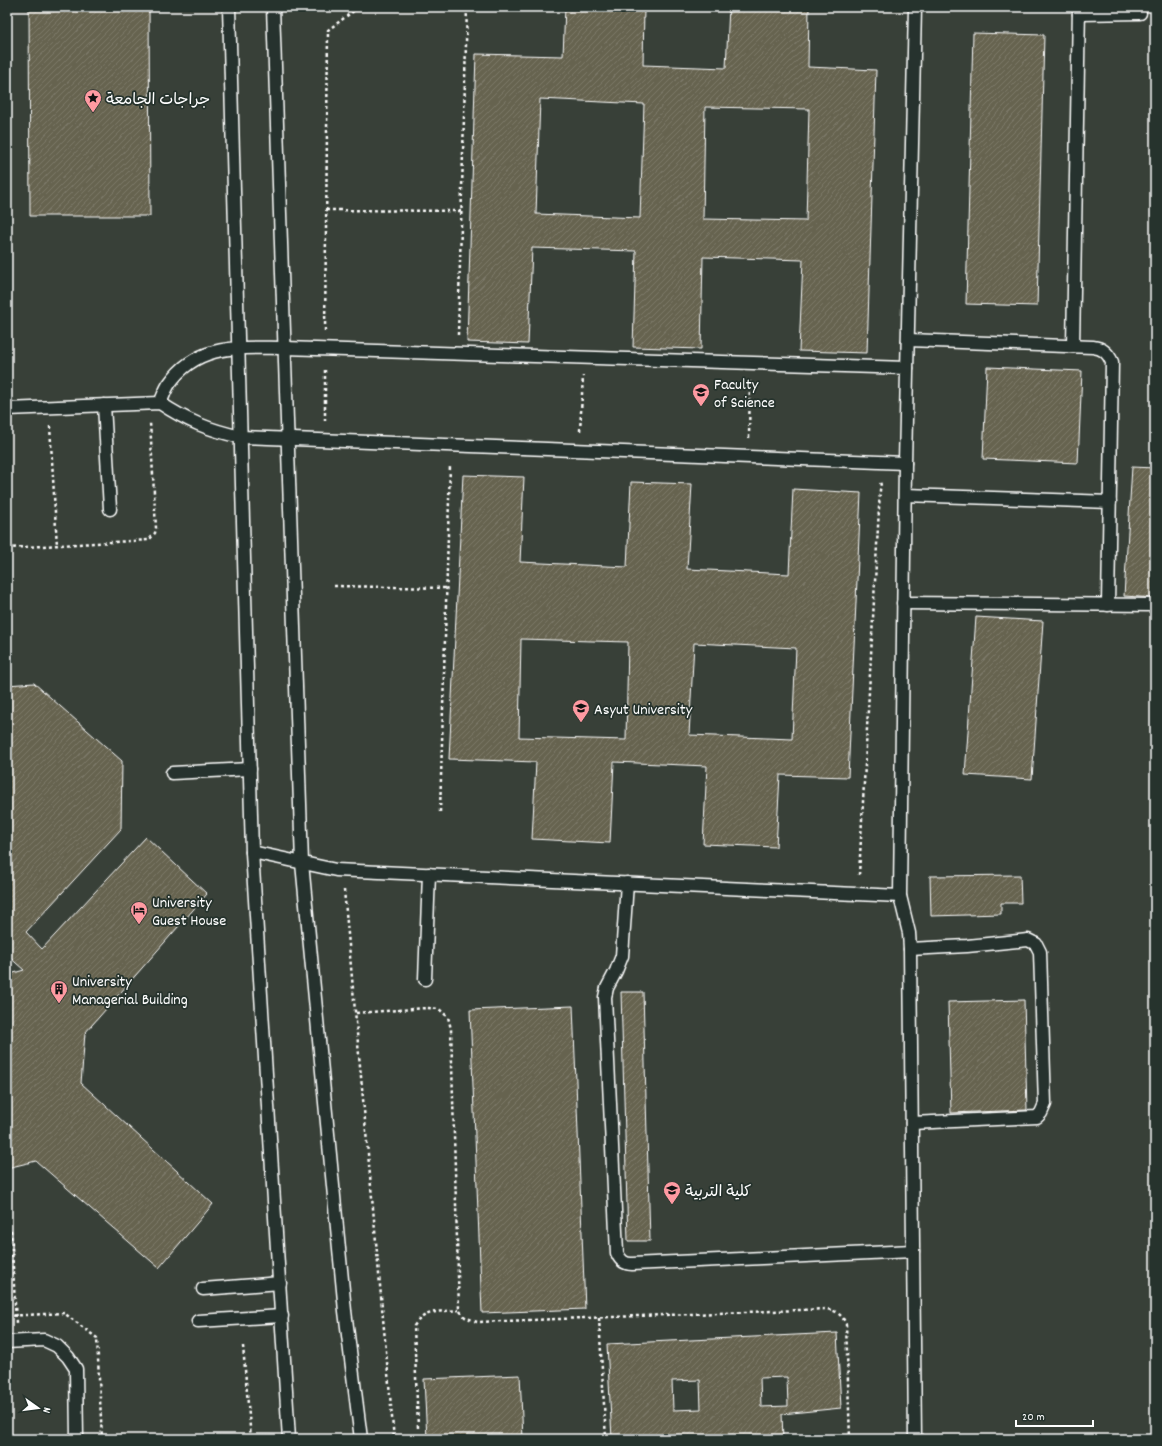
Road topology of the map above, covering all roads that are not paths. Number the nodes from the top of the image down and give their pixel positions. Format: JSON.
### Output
{"nodes":[{"id":1,"x":229,"y":7,"type":"edge"},
{"id":2,"x":273,"y":7,"type":"edge"},
{"id":3,"x":914,"y":7,"type":"edge"},
{"id":4,"x":1079,"y":10,"type":"edge"},
{"id":5,"x":1140,"y":13,"type":"dead end"},
{"id":6,"x":908,"y":340,"type":"junction"},
{"id":7,"x":1073,"y":346,"type":"junction"},
{"id":8,"x":238,"y":348,"type":"junction"},
{"id":9,"x":285,"y":348,"type":"junction"},
{"id":10,"x":907,"y":368,"type":"junction"},
{"id":11,"x":160,"y":404,"type":"junction"},
{"id":12,"x":104,"y":405,"type":"junction"},
{"id":13,"x":7,"y":409,"type":"edge"},
{"id":14,"x":241,"y":437,"type":"junction"},
{"id":15,"x":288,"y":438,"type":"junction"},
{"id":16,"x":905,"y":463,"type":"junction"},
{"id":17,"x":905,"y":495,"type":"junction"},
{"id":18,"x":1110,"y":502,"type":"junction"},
{"id":19,"x":110,"y":510,"type":"dead end"},
{"id":20,"x":903,"y":603,"type":"junction"},
{"id":21,"x":1108,"y":605,"type":"junction"},
{"id":22,"x":1155,"y":606,"type":"edge"},
{"id":23,"x":250,"y":769,"type":"junction"},
{"id":24,"x":172,"y":773,"type":"dead end"},
{"id":25,"x":252,"y":852,"type":"junction"},
{"id":26,"x":302,"y":863,"type":"junction"},
{"id":27,"x":429,"y":874,"type":"junction"},
{"id":28,"x":627,"y":883,"type":"junction"},
{"id":29,"x":900,"y":896,"type":"junction"},
{"id":30,"x":910,"y":950,"type":"junction"},
{"id":31,"x":425,"y":979,"type":"dead end"},
{"id":32,"x":912,"y":1123,"type":"junction"},
{"id":33,"x":913,"y":1251,"type":"junction"},
{"id":34,"x":280,"y":1283,"type":"junction"},
{"id":35,"x":202,"y":1289,"type":"dead end"},
{"id":36,"x":282,"y":1316,"type":"junction"},
{"id":37,"x":198,"y":1321,"type":"dead end"},
{"id":38,"x":7,"y":1342,"type":"edge"},
{"id":39,"x":77,"y":1439,"type":"edge"},
{"id":40,"x":289,"y":1439,"type":"edge"},
{"id":41,"x":362,"y":1439,"type":"edge"},
{"id":42,"x":915,"y":1439,"type":"edge"}],
"edges":[{"from":1,"to":8,"type":"lane"},
{"from":2,"to":9,"type":"lane"},
{"from":3,"to":6,"type":"lane"},
{"from":4,"to":5,"type":"lane"},
{"from":4,"to":7,"type":"lane"},
{"from":6,"to":7,"type":"lane"},
{"from":6,"to":10,"type":"lane"},
{"from":7,"to":18,"type":"lane"},
{"from":8,"to":9,"type":"lane"},
{"from":8,"to":11,"type":"lane"},
{"from":8,"to":14,"type":"lane"},
{"from":9,"to":10,"type":"lane"},
{"from":9,"to":15,"type":"lane"},
{"from":10,"to":16,"type":"lane"},
{"from":11,"to":12,"type":"lane"},
{"from":11,"to":14,"type":"lane"},
{"from":12,"to":13,"type":"lane"},
{"from":12,"to":19,"type":"lane"},
{"from":14,"to":15,"type":"lane"},
{"from":14,"to":23,"type":"lane"},
{"from":15,"to":16,"type":"lane"},
{"from":15,"to":26,"type":"lane"},
{"from":16,"to":17,"type":"lane"},
{"from":17,"to":18,"type":"lane"},
{"from":17,"to":20,"type":"lane"},
{"from":18,"to":21,"type":"lane"},
{"from":20,"to":21,"type":"lane"},
{"from":20,"to":29,"type":"lane"},
{"from":21,"to":22,"type":"lane"},
{"from":23,"to":24,"type":"lane"},
{"from":23,"to":25,"type":"lane"},
{"from":25,"to":26,"type":"lane"},
{"from":25,"to":34,"type":"lane"},
{"from":26,"to":27,"type":"lane"},
{"from":26,"to":41,"type":"lane"},
{"from":27,"to":28,"type":"lane"},
{"from":27,"to":31,"type":"lane"},
{"from":28,"to":29,"type":"lane"},
{"from":28,"to":33,"type":"lane"},
{"from":29,"to":30,"type":"lane"},
{"from":30,"to":32,"type":"lane"},
{"from":30,"to":32,"type":"lane"},
{"from":32,"to":33,"type":"lane"},
{"from":33,"to":42,"type":"lane"},
{"from":34,"to":35,"type":"lane"},
{"from":34,"to":36,"type":"lane"},
{"from":36,"to":37,"type":"lane"},
{"from":36,"to":40,"type":"lane"},
{"from":38,"to":39,"type":"lane"}]}
